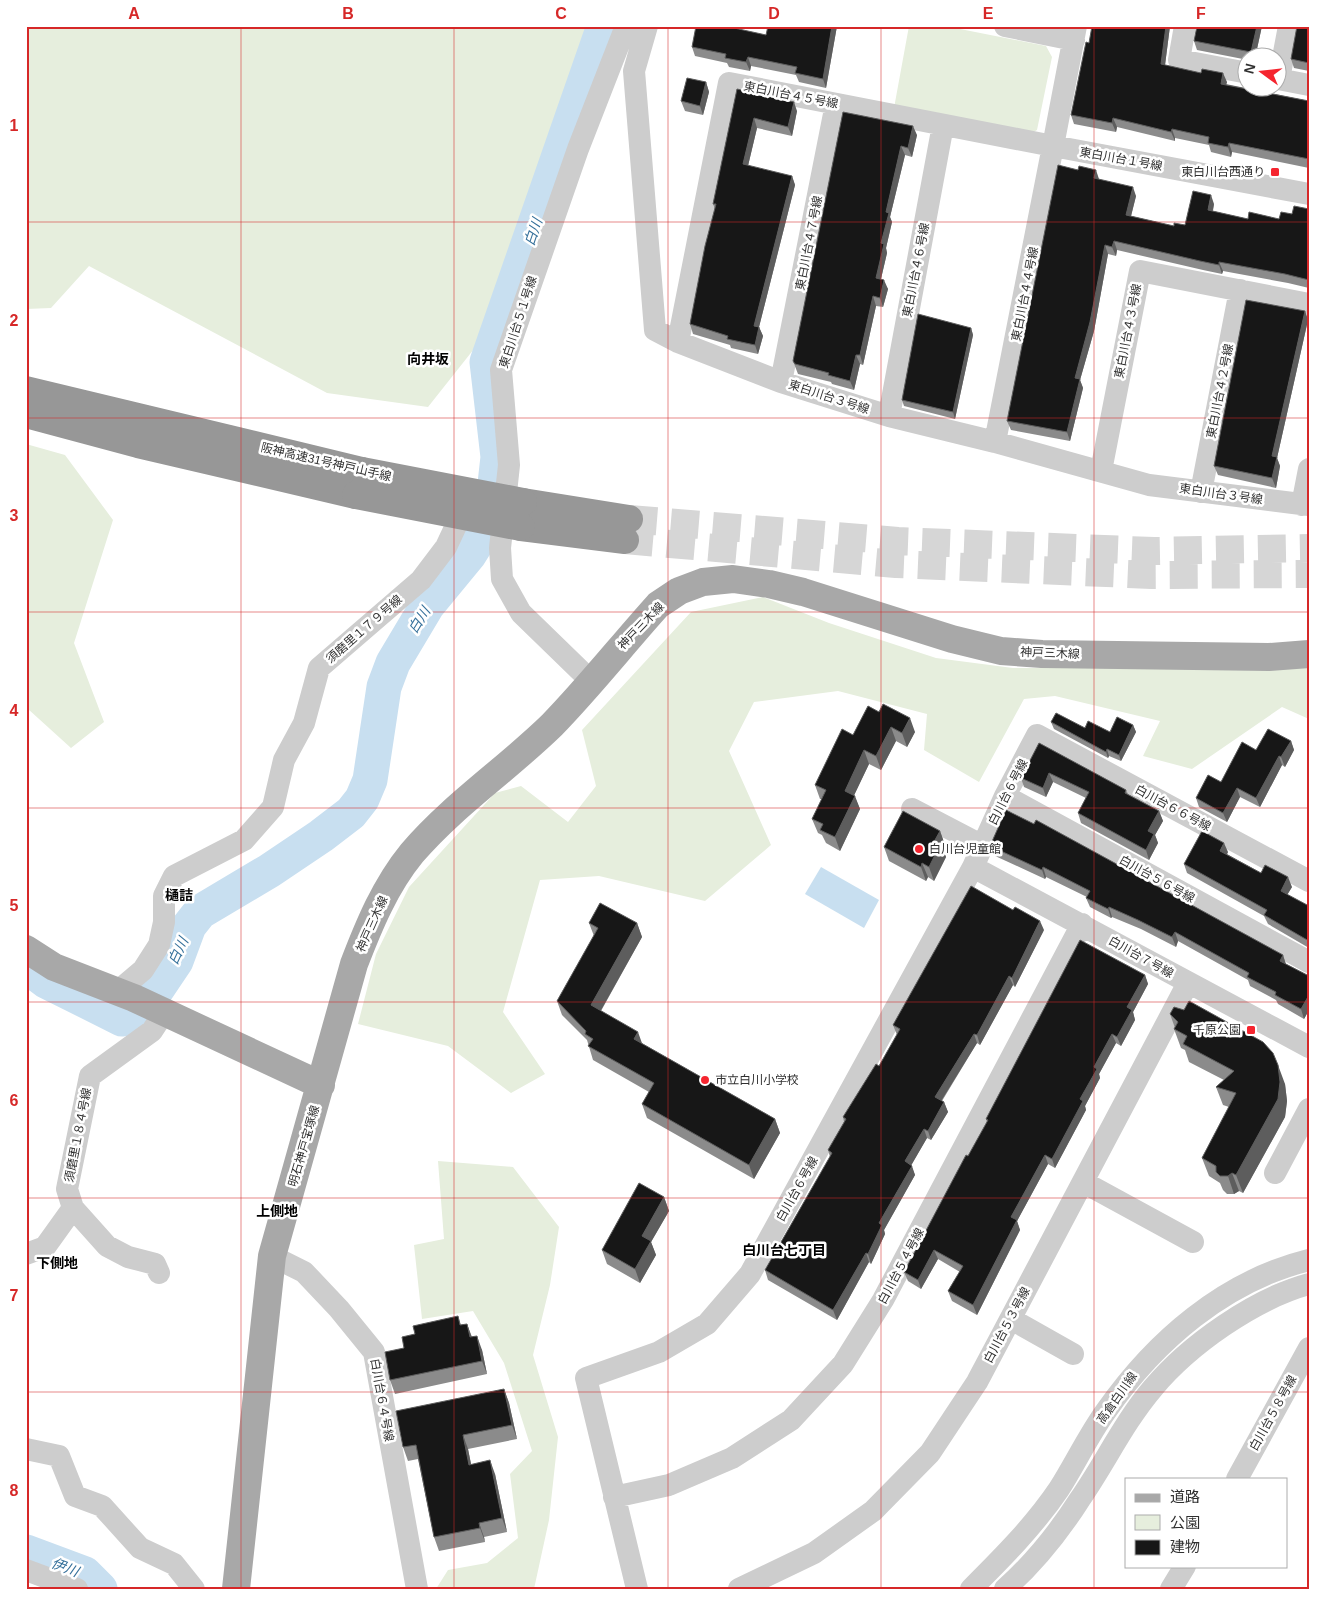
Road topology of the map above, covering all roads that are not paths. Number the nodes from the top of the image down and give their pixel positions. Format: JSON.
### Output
{"nodes":[{"id":1,"x":626,"y":26,"type":"edge"},
{"id":2,"x":647,"y":26,"type":"edge"},
{"id":3,"x":1005,"y":26,"type":"edge"},
{"id":4,"x":1186,"y":26,"type":"edge"},
{"id":5,"x":1289,"y":26,"type":"edge"},
{"id":6,"x":1075,"y":33,"type":"edge"},
{"id":7,"x":1284,"y":48,"type":"edge"},
{"id":8,"x":1238,"y":71,"type":"edge"},
{"id":9,"x":1288,"y":81,"type":"edge"},
{"id":10,"x":1309,"y":85,"type":"edge"},
{"id":11,"x":836,"y":104,"type":"junction"},
{"id":12,"x":944,"y":125,"type":"junction"},
{"id":13,"x":1053,"y":146,"type":"junction"},
{"id":14,"x":1309,"y":194,"type":"edge"},
{"id":15,"x":1240,"y":290,"type":"junction"},
{"id":16,"x":1309,"y":304,"type":"edge"},
{"id":17,"x":678,"y":342,"type":"junction"},
{"id":18,"x":782,"y":382,"type":"junction"},
{"id":19,"x":26,"y":390,"type":"edge"},
{"id":20,"x":26,"y":414,"type":"edge"},
{"id":21,"x":889,"y":416,"type":"junction"},
{"id":22,"x":996,"y":442,"type":"junction"},
{"id":23,"x":1309,"y":469,"type":"edge"},
{"id":24,"x":1101,"y":471,"type":"junction"},
{"id":25,"x":359,"y":483,"type":"junction"},
{"id":26,"x":1201,"y":492,"type":"junction"},
{"id":27,"x":1305,"y":505,"type":"edge"},
{"id":28,"x":517,"y":507,"type":"junction"},
{"id":29,"x":627,"y":529,"type":"tunnel mouth"},
{"id":30,"x":1309,"y":654,"type":"edge"},
{"id":31,"x":591,"y":681,"type":"junction"},
{"id":32,"x":1037,"y":735,"type":"joint"},
{"id":33,"x":1005,"y":796,"type":"junction"},
{"id":34,"x":912,"y":809,"type":"dead end"},
{"id":35,"x":981,"y":845,"type":"junction"},
{"id":36,"x":972,"y":867,"type":"junction"},
{"id":37,"x":1309,"y":881,"type":"edge"},
{"id":38,"x":1082,"y":924,"type":"junction"},
{"id":39,"x":26,"y":949,"type":"edge"},
{"id":40,"x":1309,"y":962,"type":"edge"},
{"id":41,"x":1188,"y":983,"type":"junction"},
{"id":42,"x":125,"y":995,"type":"junction"},
{"id":43,"x":163,"y":1014,"type":"junction"},
{"id":44,"x":1309,"y":1047,"type":"edge"},
{"id":45,"x":321,"y":1085,"type":"junction"},
{"id":46,"x":1309,"y":1109,"type":"edge"},
{"id":47,"x":1275,"y":1173,"type":"dead end"},
{"id":48,"x":1083,"y":1182,"type":"junction"},
{"id":49,"x":73,"y":1208,"type":"junction"},
{"id":50,"x":1193,"y":1242,"type":"dead end"},
{"id":51,"x":26,"y":1254,"type":"edge"},
{"id":52,"x":272,"y":1256,"type":"junction"},
{"id":53,"x":1309,"y":1260,"type":"edge"},
{"id":54,"x":159,"y":1273,"type":"dead end"},
{"id":55,"x":1309,"y":1284,"type":"edge"},
{"id":56,"x":1011,"y":1319,"type":"junction"},
{"id":57,"x":1309,"y":1348,"type":"edge"},
{"id":58,"x":1073,"y":1354,"type":"dead end"},
{"id":59,"x":26,"y":1450,"type":"edge"},
{"id":60,"x":1238,"y":1478,"type":"edge"},
{"id":61,"x":614,"y":1497,"type":"junction"},
{"id":62,"x":1184,"y":1568,"type":"edge"},
{"id":63,"x":26,"y":1570,"type":"edge"},
{"id":64,"x":77,"y":1589,"type":"edge"},
{"id":65,"x":194,"y":1589,"type":"edge"},
{"id":66,"x":236,"y":1589,"type":"edge"},
{"id":67,"x":417,"y":1589,"type":"edge"},
{"id":68,"x":637,"y":1589,"type":"edge"},
{"id":69,"x":739,"y":1589,"type":"edge"},
{"id":70,"x":971,"y":1589,"type":"edge"},
{"id":71,"x":1005,"y":1589,"type":"edge"},
{"id":72,"x":1171,"y":1589,"type":"edge"}],
"edges":[{"from":1,"to":28,"type":"street","name":"東白川台５１号線"},
{"from":2,"to":17,"type":"street","name":"東白川台３号線"},
{"from":3,"to":6,"type":"street"},
{"from":4,"to":8,"type":"street"},
{"from":5,"to":7,"type":"street"},
{"from":6,"to":13,"type":"street"},
{"from":9,"to":10,"type":"street"},
{"from":11,"to":12,"type":"street","name":"東白川台４５号線"},
{"from":11,"to":17,"type":"street","name":"東白川台４５号線"},
{"from":11,"to":18,"type":"street","name":"東白川台４７号線"},
{"from":12,"to":13,"type":"street","name":"東白川台４５号線"},
{"from":12,"to":21,"type":"street","name":"東白川台４６号線"},
{"from":13,"to":14,"type":"street","name":"東白川台１号線"},
{"from":13,"to":22,"type":"street","name":"東白川台４４号線"},
{"from":15,"to":16,"type":"street","name":"東白川台４３号線"},
{"from":15,"to":24,"type":"street","name":"東白川台４３号線"},
{"from":15,"to":26,"type":"street","name":"東白川台４２号線"},
{"from":17,"to":18,"type":"street","name":"東白川台３号線"},
{"from":18,"to":21,"type":"street","name":"東白川台３号線"},
{"from":19,"to":25,"type":"highway","name":"阪神高速31号神戸山手線"},
{"from":20,"to":25,"type":"highway","name":"阪神高速31号神戸山手線"},
{"from":21,"to":22,"type":"street","name":"東白川台３号線"},
{"from":22,"to":24,"type":"street","name":"東白川台３号線"},
{"from":23,"to":27,"type":"street"},
{"from":24,"to":26,"type":"street","name":"東白川台３号線"},
{"from":25,"to":28,"type":"highway","name":"阪神高速31号神戸山手線","bridge":true},
{"from":26,"to":27,"type":"street","name":"東白川台３号線"},
{"from":28,"to":29,"type":"highway","name":"阪神高速31号神戸山手線"},
{"from":28,"to":31,"type":"street","name":"東白川台５１号線"},
{"from":28,"to":42,"type":"street","name":"須磨里１７９号線"},
{"from":30,"to":31,"type":"main road","name":"神戸三木線"},
{"from":31,"to":45,"type":"main road","name":"神戸三木線"},
{"from":32,"to":33,"type":"street","name":"白川台６号線"},
{"from":32,"to":37,"type":"street","name":"白川台６６号線"},
{"from":33,"to":35,"type":"street","name":"白川台６号線"},
{"from":33,"to":40,"type":"street","name":"白川台５６号線"},
{"from":34,"to":35,"type":"street"},
{"from":35,"to":36,"type":"street","name":"白川台６号線"},
{"from":36,"to":38,"type":"street","name":"白川台７号線"},
{"from":36,"to":61,"type":"street","name":"白川台６号線"},
{"from":38,"to":41,"type":"street","name":"白川台７号線"},
{"from":38,"to":61,"type":"street","name":"白川台５４号線"},
{"from":39,"to":42,"type":"main road"},
{"from":41,"to":44,"type":"street","name":"白川台７号線"},
{"from":41,"to":48,"type":"street","name":"白川台５３号線"},
{"from":42,"to":43,"type":"main road"},
{"from":43,"to":45,"type":"main road"},
{"from":43,"to":49,"type":"street","name":"須磨里１８４号線"},
{"from":45,"to":52,"type":"main road","name":"明石神戸宝塚線"},
{"from":46,"to":47,"type":"street"},
{"from":48,"to":50,"type":"street"},
{"from":48,"to":56,"type":"street","name":"白川台５３号線"},
{"from":49,"to":51,"type":"street"},
{"from":49,"to":54,"type":"street"},
{"from":52,"to":66,"type":"main road","name":"明石神戸宝塚線"},
{"from":52,"to":67,"type":"street","name":"白川台６４号線"},
{"from":53,"to":70,"type":"street","name":"高倉白川線"},
{"from":55,"to":71,"type":"street","name":"高倉白川線"},
{"from":56,"to":58,"type":"street"},
{"from":56,"to":69,"type":"street","name":"白川台５３号線"},
{"from":57,"to":60,"type":"street","name":"白川台５８号線"},
{"from":59,"to":65,"type":"street"},
{"from":61,"to":68,"type":"street","name":"白川台６号線"},
{"from":62,"to":72,"type":"street"},
{"from":63,"to":64,"type":"street"}]}
